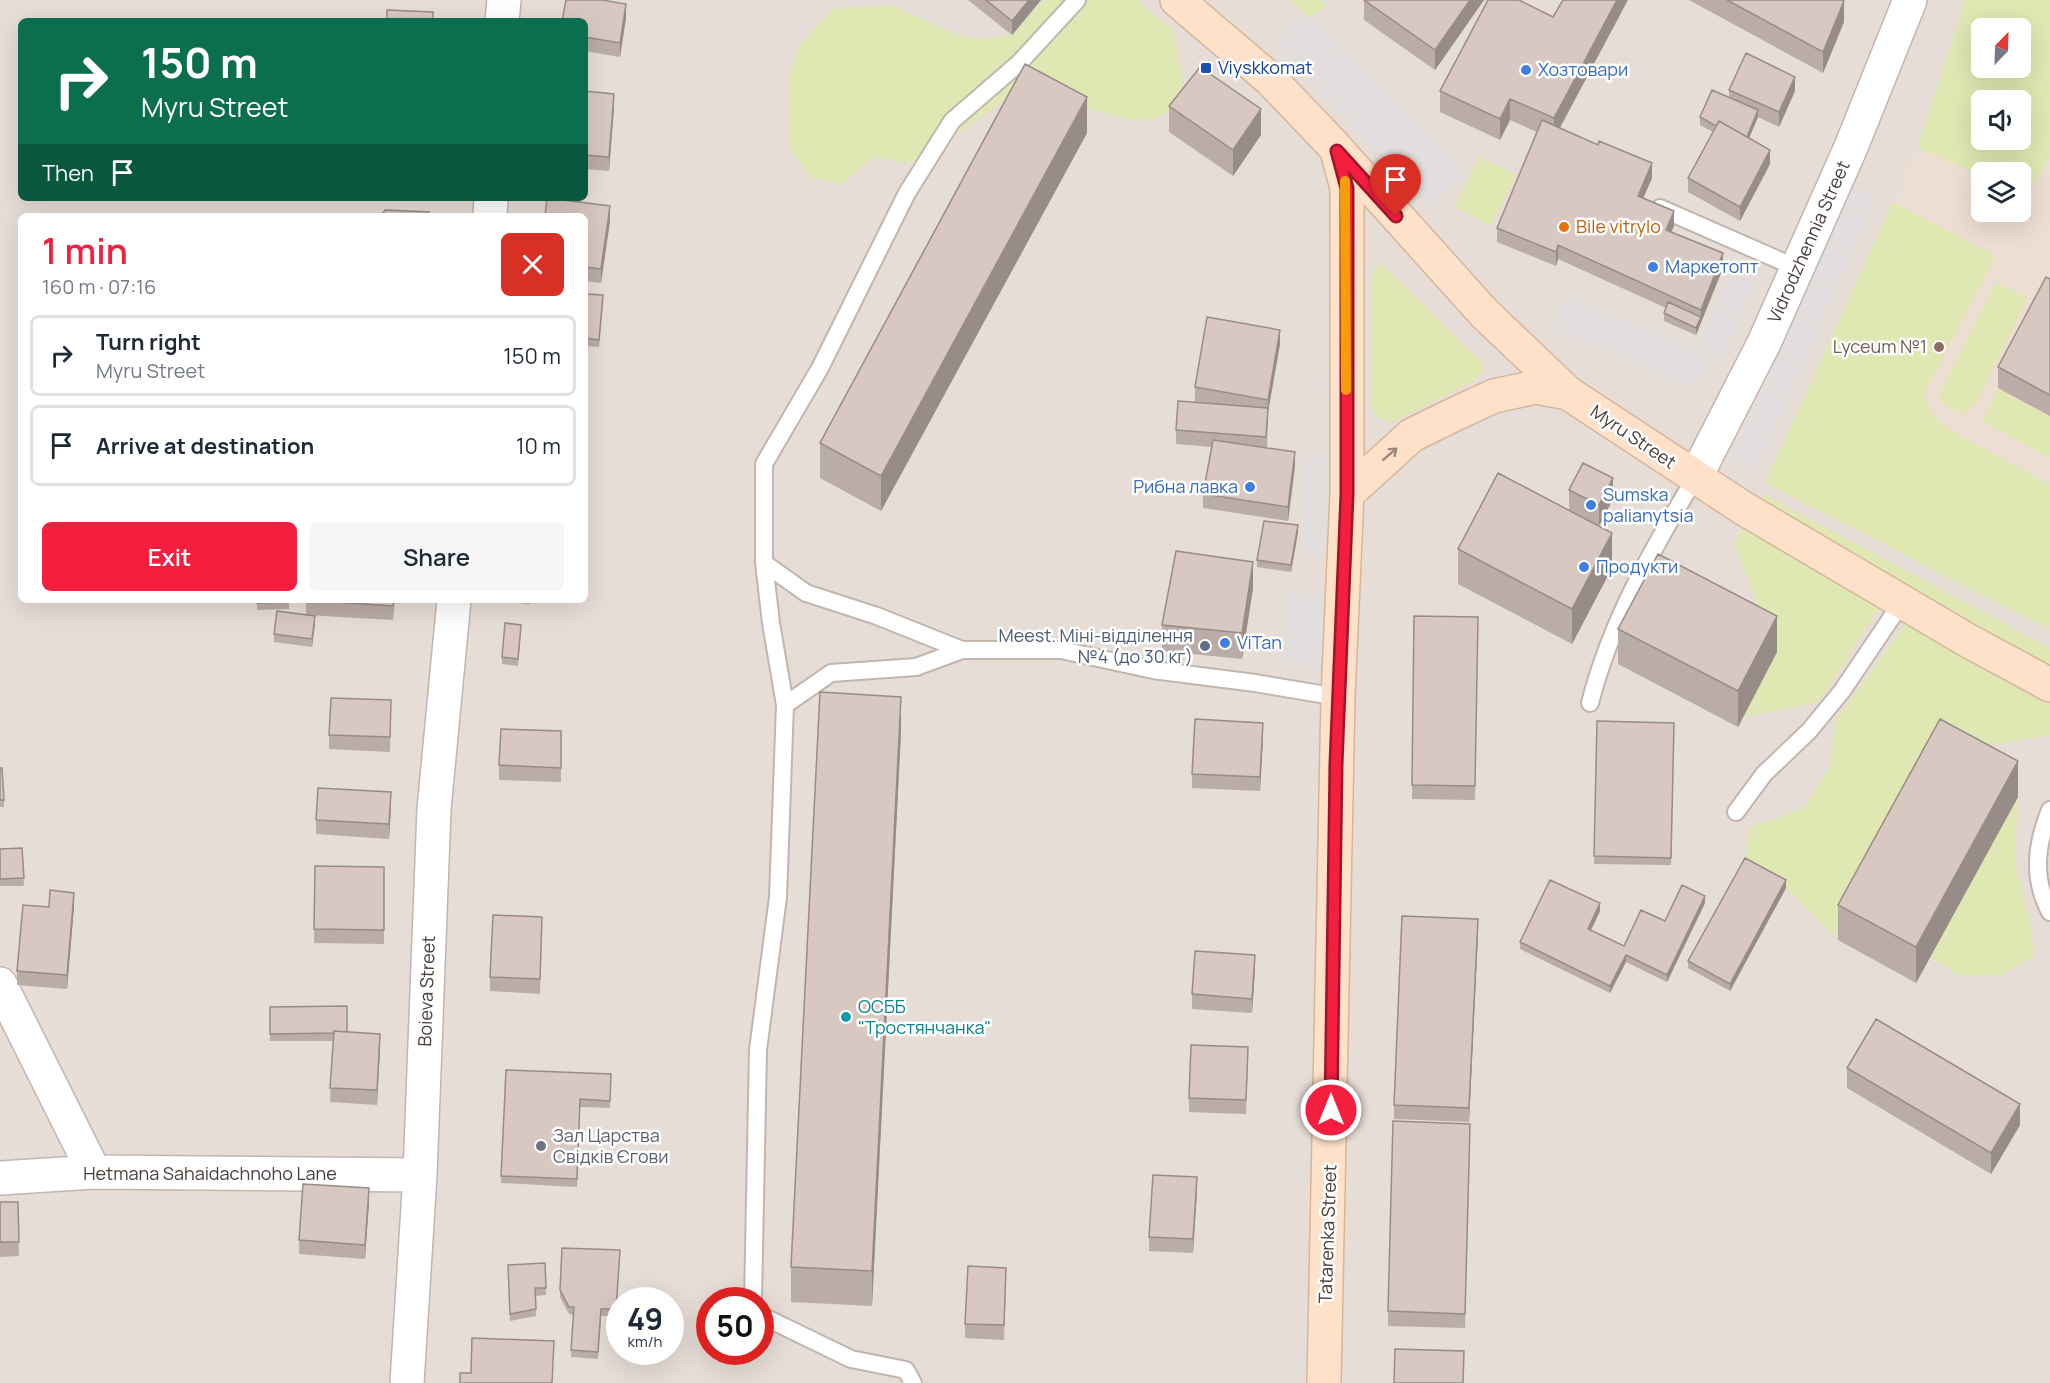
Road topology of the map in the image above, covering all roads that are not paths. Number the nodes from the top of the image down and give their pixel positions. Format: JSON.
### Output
{"nodes":[{"id":1,"x":504,"y":0,"type":"edge"},
{"id":2,"x":1077,"y":0,"type":"edge"},
{"id":3,"x":1177,"y":0,"type":"edge"},
{"id":4,"x":1910,"y":0,"type":"edge"},
{"id":5,"x":502,"y":18,"type":"edge"},
{"id":6,"x":1337,"y":151,"type":"junction"},
{"id":7,"x":1660,"y":208,"type":"edge"},
{"id":8,"x":1797,"y":268,"type":"junction"},
{"id":9,"x":1568,"y":393,"type":"junction"},
{"id":10,"x":1695,"y":478,"type":"junction"},
{"id":11,"x":1347,"y":494,"type":"junction"},
{"id":12,"x":764,"y":563,"type":"junction"},
{"id":13,"x":1902,"y":602,"type":"junction"},
{"id":14,"x":454,"y":603,"type":"edge"},
{"id":15,"x":962,"y":650,"type":"junction"},
{"id":16,"x":2050,"y":685,"type":"edge"},
{"id":17,"x":1338,"y":697,"type":"junction"},
{"id":18,"x":1590,"y":703,"type":"dead end"},
{"id":19,"x":785,"y":705,"type":"junction"},
{"id":20,"x":2050,"y":810,"type":"edge"},
{"id":21,"x":1736,"y":812,"type":"dead end"},
{"id":22,"x":2050,"y":912,"type":"edge"},
{"id":23,"x":0,"y":984,"type":"edge"},
{"id":24,"x":94,"y":1172,"type":"junction"},
{"id":25,"x":420,"y":1175,"type":"junction"},
{"id":26,"x":0,"y":1178,"type":"edge"},
{"id":27,"x":753,"y":1287,"type":"edge"},
{"id":28,"x":774,"y":1323,"type":"edge"},
{"id":29,"x":407,"y":1383,"type":"edge"},
{"id":30,"x":913,"y":1383,"type":"edge"},
{"id":31,"x":1324,"y":1383,"type":"edge"}],
"edges":[{"from":1,"to":5,"type":"street"},
{"from":2,"to":12,"type":"lane"},
{"from":3,"to":6,"type":"main road","name":"Myru Street"},
{"from":4,"to":8,"type":"street","name":"Vidrodzhennia Street"},
{"from":6,"to":9,"type":"main road","name":"Myru Street"},
{"from":6,"to":11,"type":"main road","name":"Tatarenka Street"},
{"from":7,"to":8,"type":"lane"},
{"from":8,"to":10,"type":"street","name":"Vidrodzhennia Street"},
{"from":9,"to":10,"type":"main road","name":"Myru Street"},
{"from":11,"to":9,"type":"main road","one_way":true},
{"from":10,"to":13,"type":"main road","name":"Myru Street"},
{"from":10,"to":18,"type":"lane"},
{"from":11,"to":17,"type":"main road","name":"Tatarenka Street"},
{"from":12,"to":15,"type":"lane"},
{"from":12,"to":19,"type":"lane"},
{"from":13,"to":16,"type":"main road","name":"Myru Street"},
{"from":13,"to":21,"type":"lane"},
{"from":14,"to":25,"type":"street","name":"Boieva Street"},
{"from":15,"to":17,"type":"lane"},
{"from":15,"to":19,"type":"lane"},
{"from":17,"to":31,"type":"main road","name":"Tatarenka Street"},
{"from":19,"to":27,"type":"lane"},
{"from":20,"to":22,"type":"lane"},
{"from":23,"to":24,"type":"street"},
{"from":24,"to":25,"type":"street","name":"Hetmana Sahaidachnoho Lane"},
{"from":24,"to":26,"type":"street","name":"Hetmana Sahaidachnoho Lane"},
{"from":25,"to":29,"type":"street","name":"Boieva Street"},
{"from":28,"to":30,"type":"lane"}]}
